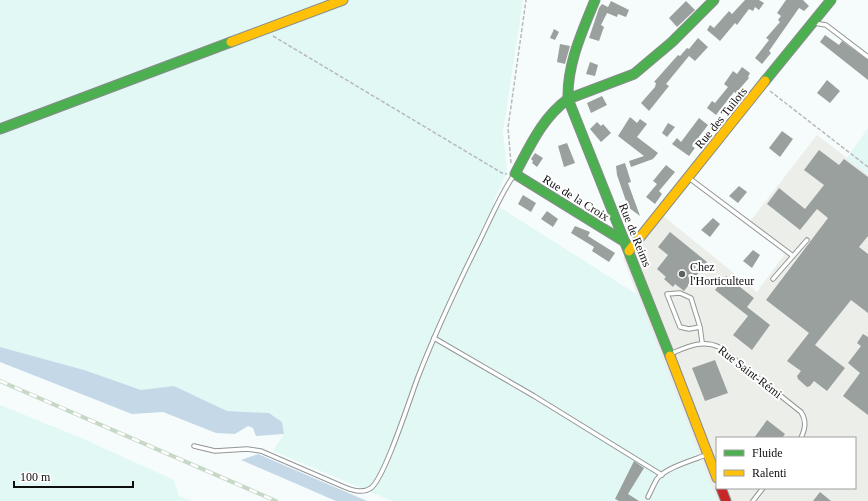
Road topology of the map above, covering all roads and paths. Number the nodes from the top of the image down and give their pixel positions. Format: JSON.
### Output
{"nodes":[{"id":1,"x":343,"y":0,"type":"edge"},
{"id":2,"x":526,"y":0,"type":"edge"},
{"id":3,"x":595,"y":0,"type":"edge"},
{"id":4,"x":714,"y":0,"type":"edge"},
{"id":5,"x":831,"y":0,"type":"edge"},
{"id":6,"x":813,"y":22,"type":"junction"},
{"id":7,"x":264,"y":30,"type":"junction"},
{"id":8,"x":868,"y":57,"type":"edge"},
{"id":9,"x":762,"y":85,"type":"junction"},
{"id":10,"x":568,"y":99,"type":"junction"},
{"id":11,"x":0,"y":129,"type":"edge"},
{"id":12,"x":868,"y":167,"type":"edge"},
{"id":13,"x":515,"y":174,"type":"junction"},
{"id":14,"x":688,"y":178,"type":"junction"},
{"id":15,"x":807,"y":240,"type":"dead end"},
{"id":16,"x":627,"y":247,"type":"junction"},
{"id":17,"x":793,"y":256,"type":"junction"},
{"id":18,"x":773,"y":279,"type":"dead end"},
{"id":19,"x":700,"y":327,"type":"junction"},
{"id":20,"x":434,"y":338,"type":"junction"},
{"id":21,"x":702,"y":342,"type":"junction"},
{"id":22,"x":670,"y":354,"type":"junction"},
{"id":23,"x":801,"y":437,"type":"edge"},
{"id":24,"x":194,"y":446,"type":"dead end"},
{"id":25,"x":708,"y":454,"type":"junction"},
{"id":26,"x":662,"y":475,"type":"junction"},
{"id":27,"x":716,"y":475,"type":"edge"},
{"id":28,"x":721,"y":489,"type":"edge"},
{"id":29,"x":762,"y":489,"type":"edge"},
{"id":30,"x":648,"y":497,"type":"dead end"},
{"id":31,"x":726,"y":501,"type":"edge"},
{"id":32,"x":753,"y":501,"type":"edge"}],
"edges":[{"from":1,"to":7,"type":"street"},
{"from":2,"to":13,"type":"path"},
{"from":3,"to":10,"type":"street","name":"Rue de Reims"},
{"from":4,"to":10,"type":"street"},
{"from":5,"to":6,"type":"street","name":"Rue des Tuilots"},
{"from":6,"to":8,"type":"lane"},
{"from":6,"to":9,"type":"street","name":"Rue des Tuilots"},
{"from":7,"to":11,"type":"street"},
{"from":7,"to":13,"type":"path"},
{"from":9,"to":12,"type":"path"},
{"from":9,"to":14,"type":"street","name":"Rue des Tuilots"},
{"from":10,"to":13,"type":"street"},
{"from":10,"to":16,"type":"street","name":"Rue de Reims"},
{"from":13,"to":16,"type":"street","name":"Rue de la Croix"},
{"from":13,"to":20,"type":"lane"},
{"from":14,"to":16,"type":"street","name":"Rue des Tuilots"},
{"from":14,"to":17,"type":"lane"},
{"from":15,"to":17,"type":"lane"},
{"from":16,"to":22,"type":"street","name":"Rue de Reims"},
{"from":17,"to":18,"type":"lane"},
{"from":19,"to":19,"type":"lane"},
{"from":19,"to":21,"type":"lane"},
{"from":20,"to":24,"type":"lane"},
{"from":20,"to":26,"type":"lane"},
{"from":21,"to":22,"type":"lane","name":"Rue Saint-Rémi"},
{"from":21,"to":23,"type":"lane","name":"Rue Saint-Rémi"},
{"from":22,"to":25,"type":"street","name":"Rue de Reims"},
{"from":25,"to":26,"type":"lane"},
{"from":25,"to":27,"type":"street","name":"Rue de Reims"},
{"from":26,"to":30,"type":"lane"},
{"from":28,"to":31,"type":"street"},
{"from":29,"to":32,"type":"lane"}]}
